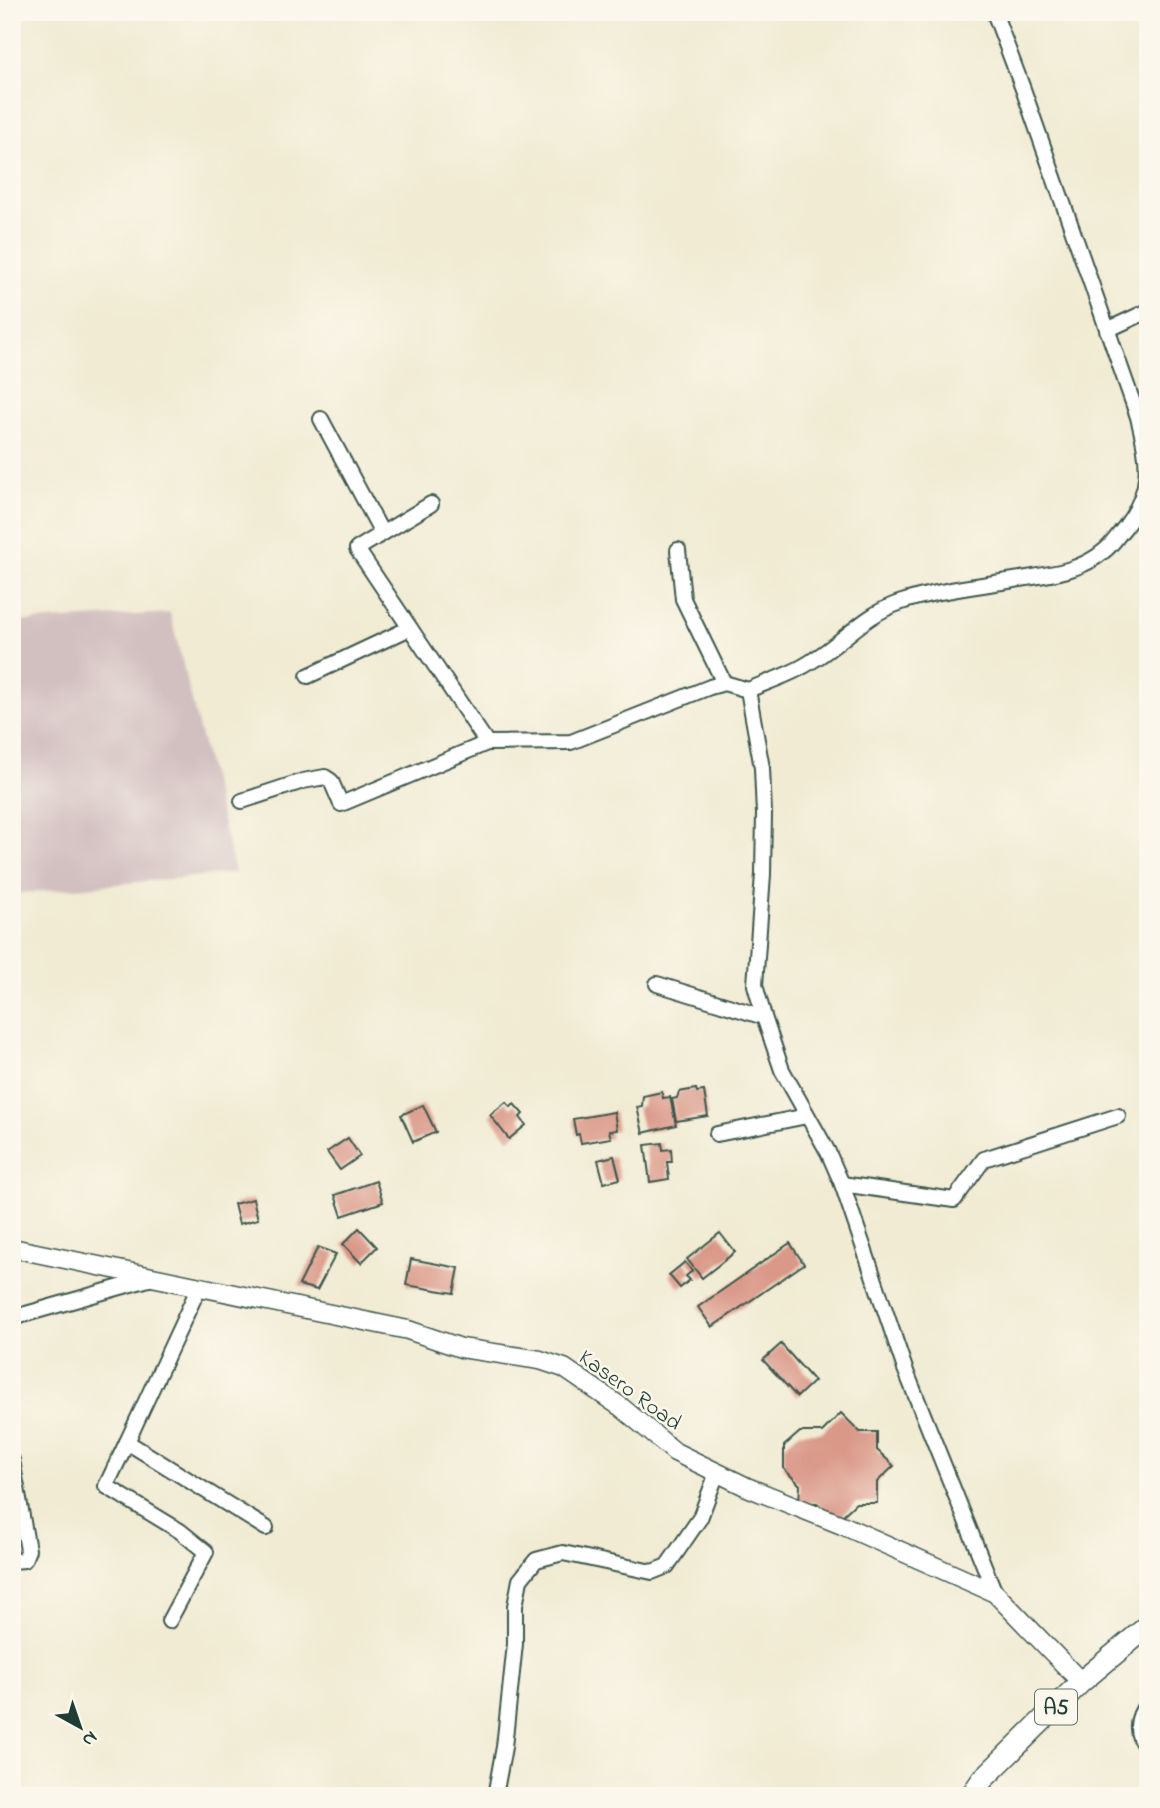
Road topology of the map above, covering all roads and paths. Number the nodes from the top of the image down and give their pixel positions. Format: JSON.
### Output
{"nodes":[{"id":1,"x":994,"y":12,"type":"edge"},
{"id":2,"x":1148,"y":311,"type":"edge"},
{"id":3,"x":1107,"y":330,"type":"junction"},
{"id":4,"x":321,"y":419,"type":"dead end"},
{"id":5,"x":1145,"y":503,"type":"edge"},
{"id":6,"x":431,"y":504,"type":"dead end"},
{"id":7,"x":382,"y":533,"type":"junction"},
{"id":8,"x":678,"y":550,"type":"dead end"},
{"id":9,"x":410,"y":628,"type":"junction"},
{"id":10,"x":308,"y":676,"type":"dead end"},
{"id":11,"x":724,"y":683,"type":"junction"},
{"id":12,"x":748,"y":690,"type":"junction"},
{"id":13,"x":487,"y":743,"type":"junction"},
{"id":14,"x":242,"y":802,"type":"dead end"},
{"id":15,"x":657,"y":984,"type":"dead end"},
{"id":16,"x":764,"y":1017,"type":"junction"},
{"id":17,"x":807,"y":1116,"type":"junction"},
{"id":18,"x":1118,"y":1116,"type":"dead end"},
{"id":19,"x":717,"y":1134,"type":"dead end"},
{"id":20,"x":842,"y":1184,"type":"junction"},
{"id":21,"x":12,"y":1248,"type":"edge"},
{"id":22,"x":153,"y":1278,"type":"junction"},
{"id":23,"x":199,"y":1287,"type":"junction"},
{"id":24,"x":12,"y":1318,"type":"edge"},
{"id":25,"x":127,"y":1442,"type":"junction"},
{"id":26,"x":12,"y":1460,"type":"edge"},
{"id":27,"x":717,"y":1473,"type":"junction"},
{"id":28,"x":266,"y":1528,"type":"dead end"},
{"id":29,"x":12,"y":1561,"type":"edge"},
{"id":30,"x":995,"y":1594,"type":"junction"},
{"id":31,"x":169,"y":1621,"type":"dead end"},
{"id":32,"x":1148,"y":1626,"type":"edge"},
{"id":33,"x":1082,"y":1682,"type":"junction"},
{"id":34,"x":1148,"y":1703,"type":"edge"},
{"id":35,"x":1148,"y":1749,"type":"edge"},
{"id":36,"x":495,"y":1796,"type":"edge"},
{"id":37,"x":971,"y":1796,"type":"edge"}],
"edges":[{"from":1,"to":3,"type":"street"},
{"from":2,"to":3,"type":"street"},
{"from":3,"to":5,"type":"street"},
{"from":4,"to":7,"type":"street"},
{"from":5,"to":12,"type":"street"},
{"from":6,"to":7,"type":"street"},
{"from":7,"to":9,"type":"street"},
{"from":8,"to":11,"type":"street"},
{"from":9,"to":10,"type":"street"},
{"from":9,"to":13,"type":"street"},
{"from":11,"to":12,"type":"street"},
{"from":11,"to":13,"type":"street"},
{"from":12,"to":16,"type":"street"},
{"from":13,"to":14,"type":"street"},
{"from":15,"to":16,"type":"street"},
{"from":16,"to":17,"type":"street"},
{"from":17,"to":19,"type":"street"},
{"from":17,"to":20,"type":"street"},
{"from":18,"to":20,"type":"street"},
{"from":20,"to":30,"type":"street"},
{"from":21,"to":22,"type":"street","name":"Kasero Road"},
{"from":22,"to":23,"type":"street","name":"Kasero Road"},
{"from":22,"to":24,"type":"street"},
{"from":23,"to":25,"type":"street"},
{"from":23,"to":27,"type":"street","name":"Kasero Road"},
{"from":25,"to":28,"type":"street"},
{"from":25,"to":31,"type":"street"},
{"from":26,"to":29,"type":"street"},
{"from":27,"to":30,"type":"street","name":"Kasero Road"},
{"from":27,"to":36,"type":"street"},
{"from":30,"to":33,"type":"street","name":"Kasero Road"},
{"from":32,"to":33,"type":"main road","number":"A5"},
{"from":33,"to":37,"type":"main road","number":"A5"},
{"from":34,"to":35,"type":"street"}]}
